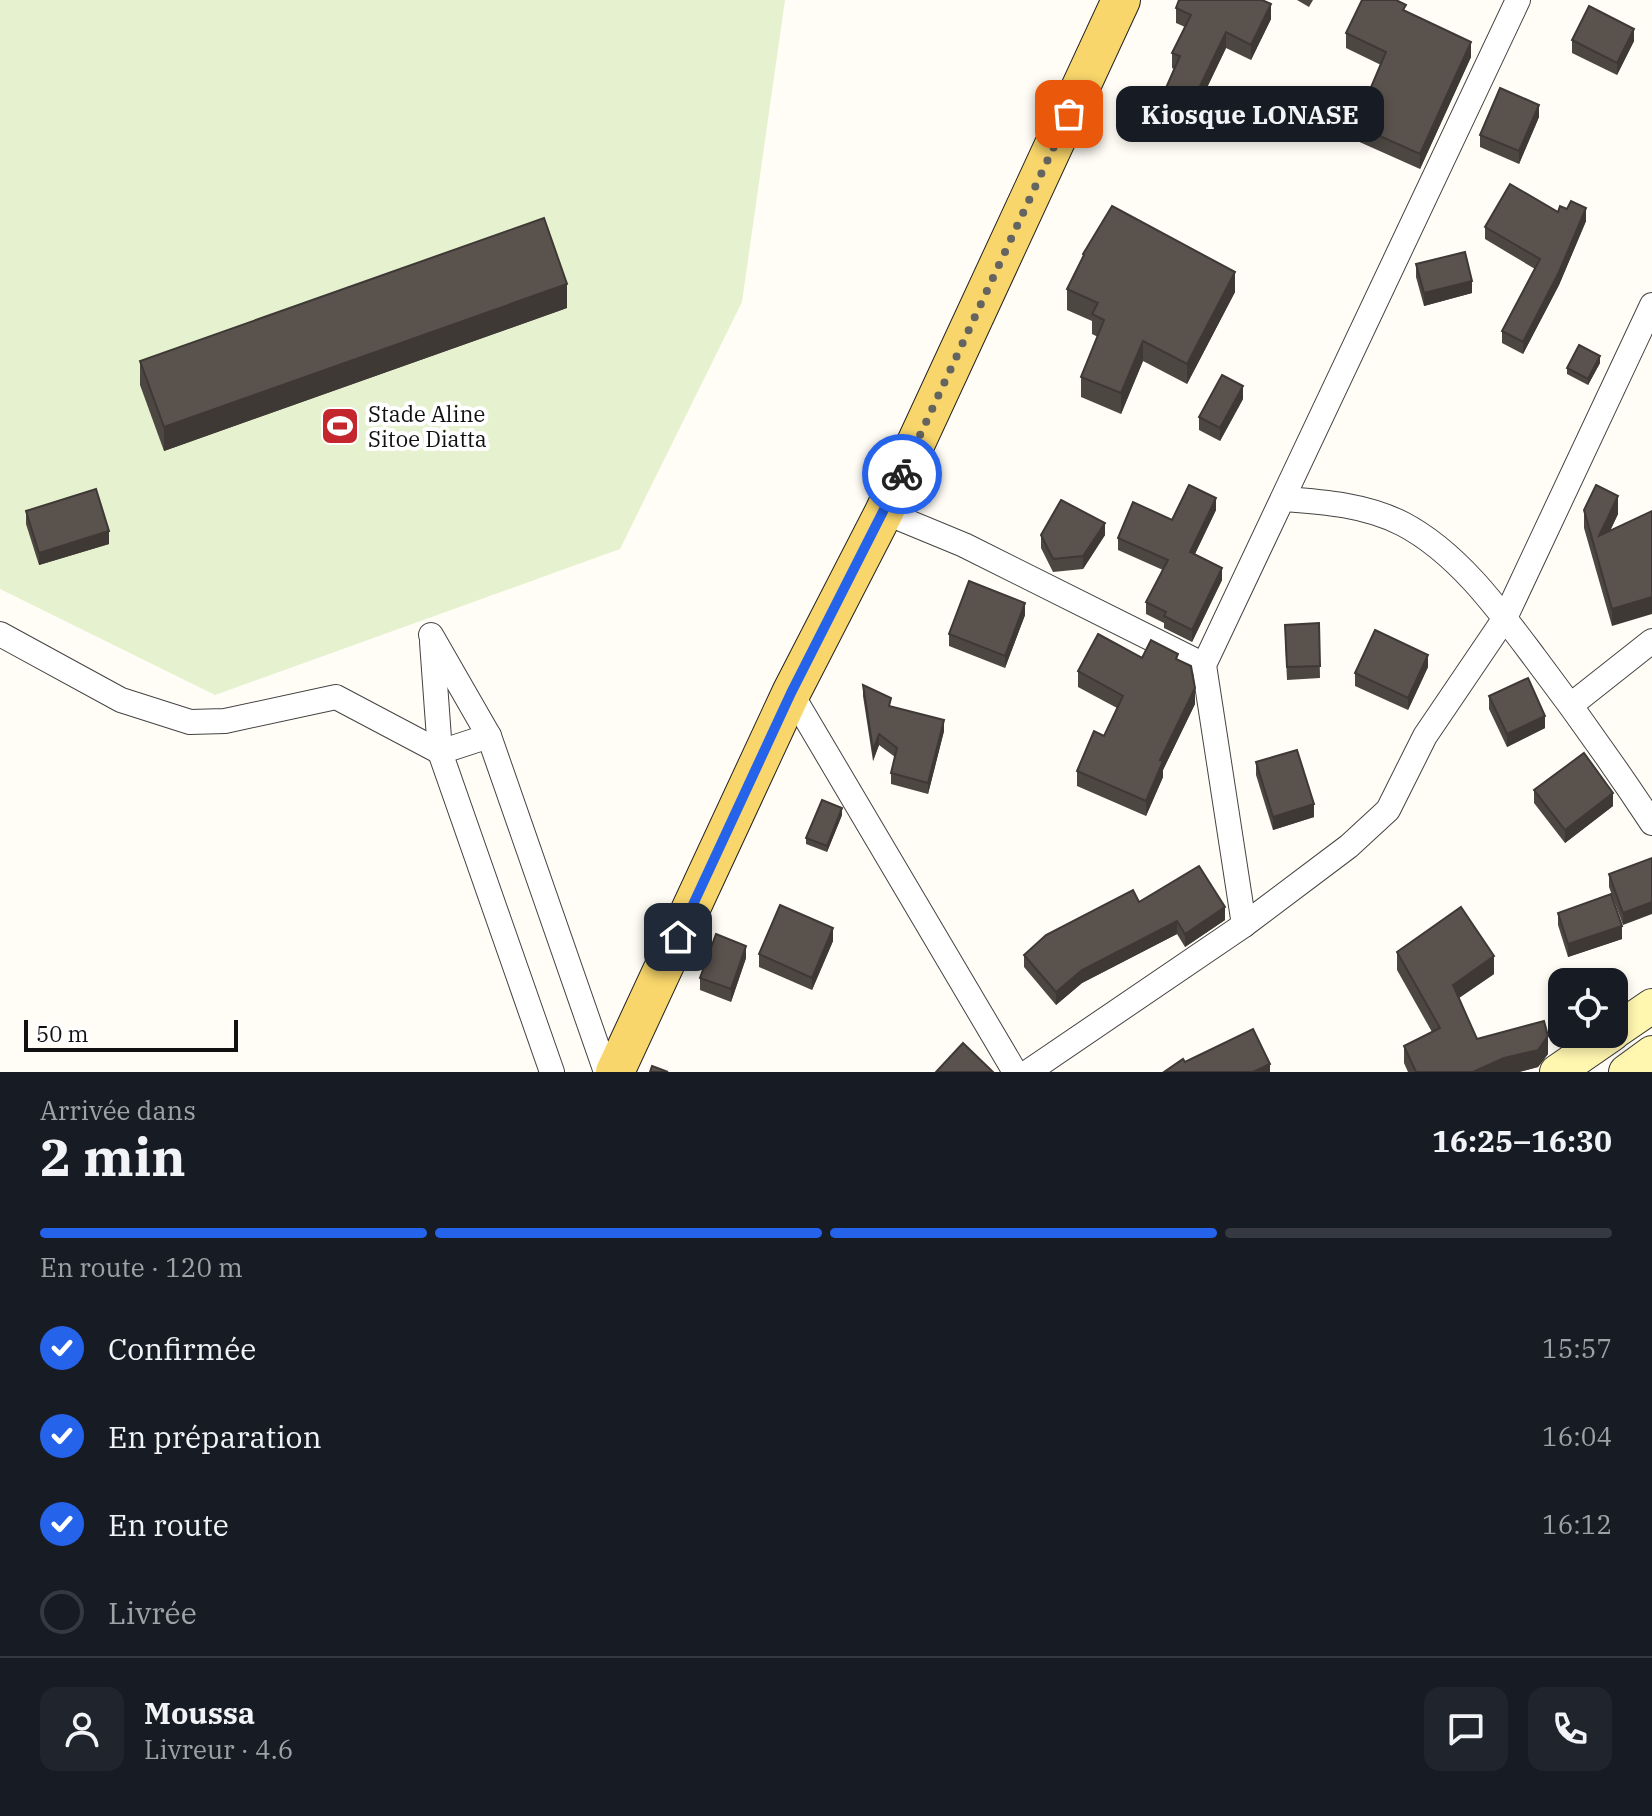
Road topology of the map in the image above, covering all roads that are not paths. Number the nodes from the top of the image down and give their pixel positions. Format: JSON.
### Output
{"nodes":[{"id":1,"x":1121,"y":0,"type":"edge"},
{"id":2,"x":1518,"y":0,"type":"edge"},
{"id":3,"x":1652,"y":305,"type":"edge"},
{"id":4,"x":1284,"y":499,"type":"junction"},
{"id":5,"x":884,"y":512,"type":"junction"},
{"id":6,"x":1505,"y":618,"type":"junction"},
{"id":7,"x":0,"y":634,"type":"edge"},
{"id":8,"x":1652,"y":641,"type":"edge"},
{"id":9,"x":1204,"y":665,"type":"junction"},
{"id":10,"x":791,"y":693,"type":"junction"},
{"id":11,"x":1571,"y":705,"type":"junction"},
{"id":12,"x":489,"y":736,"type":"junction"},
{"id":13,"x":440,"y":752,"type":"junction"},
{"id":14,"x":1652,"y":823,"type":"edge"},
{"id":15,"x":1244,"y":925,"type":"junction"},
{"id":16,"x":1652,"y":1006,"type":"edge"},
{"id":17,"x":1628,"y":1023,"type":"edge"},
{"id":18,"x":1591,"y":1048,"type":"edge"},
{"id":19,"x":1652,"y":1053,"type":"edge"},
{"id":20,"x":552,"y":1072,"type":"edge"},
{"id":21,"x":606,"y":1072,"type":"edge"},
{"id":22,"x":615,"y":1072,"type":"edge"},
{"id":23,"x":1015,"y":1072,"type":"edge"},
{"id":24,"x":1028,"y":1072,"type":"edge"},
{"id":25,"x":1557,"y":1072,"type":"edge"},
{"id":26,"x":1626,"y":1072,"type":"edge"}],
"edges":[{"from":1,"to":5,"type":"main road"},
{"from":2,"to":4,"type":"street"},
{"from":3,"to":6,"type":"street"},
{"from":4,"to":6,"type":"street"},
{"from":4,"to":9,"type":"street"},
{"from":5,"to":9,"type":"street"},
{"from":5,"to":10,"type":"main road"},
{"from":6,"to":11,"type":"street"},
{"from":6,"to":15,"type":"street"},
{"from":7,"to":13,"type":"street"},
{"from":8,"to":11,"type":"street"},
{"from":9,"to":15,"type":"street"},
{"from":10,"to":22,"type":"main road"},
{"from":10,"to":23,"type":"street"},
{"from":11,"to":14,"type":"street"},
{"from":12,"to":13,"type":"street"},
{"from":12,"to":13,"type":"street"},
{"from":12,"to":21,"type":"street"},
{"from":13,"to":20,"type":"street"},
{"from":15,"to":24,"type":"street"},
{"from":16,"to":17,"type":"street"},
{"from":18,"to":25,"type":"street"},
{"from":19,"to":26,"type":"street"}]}
